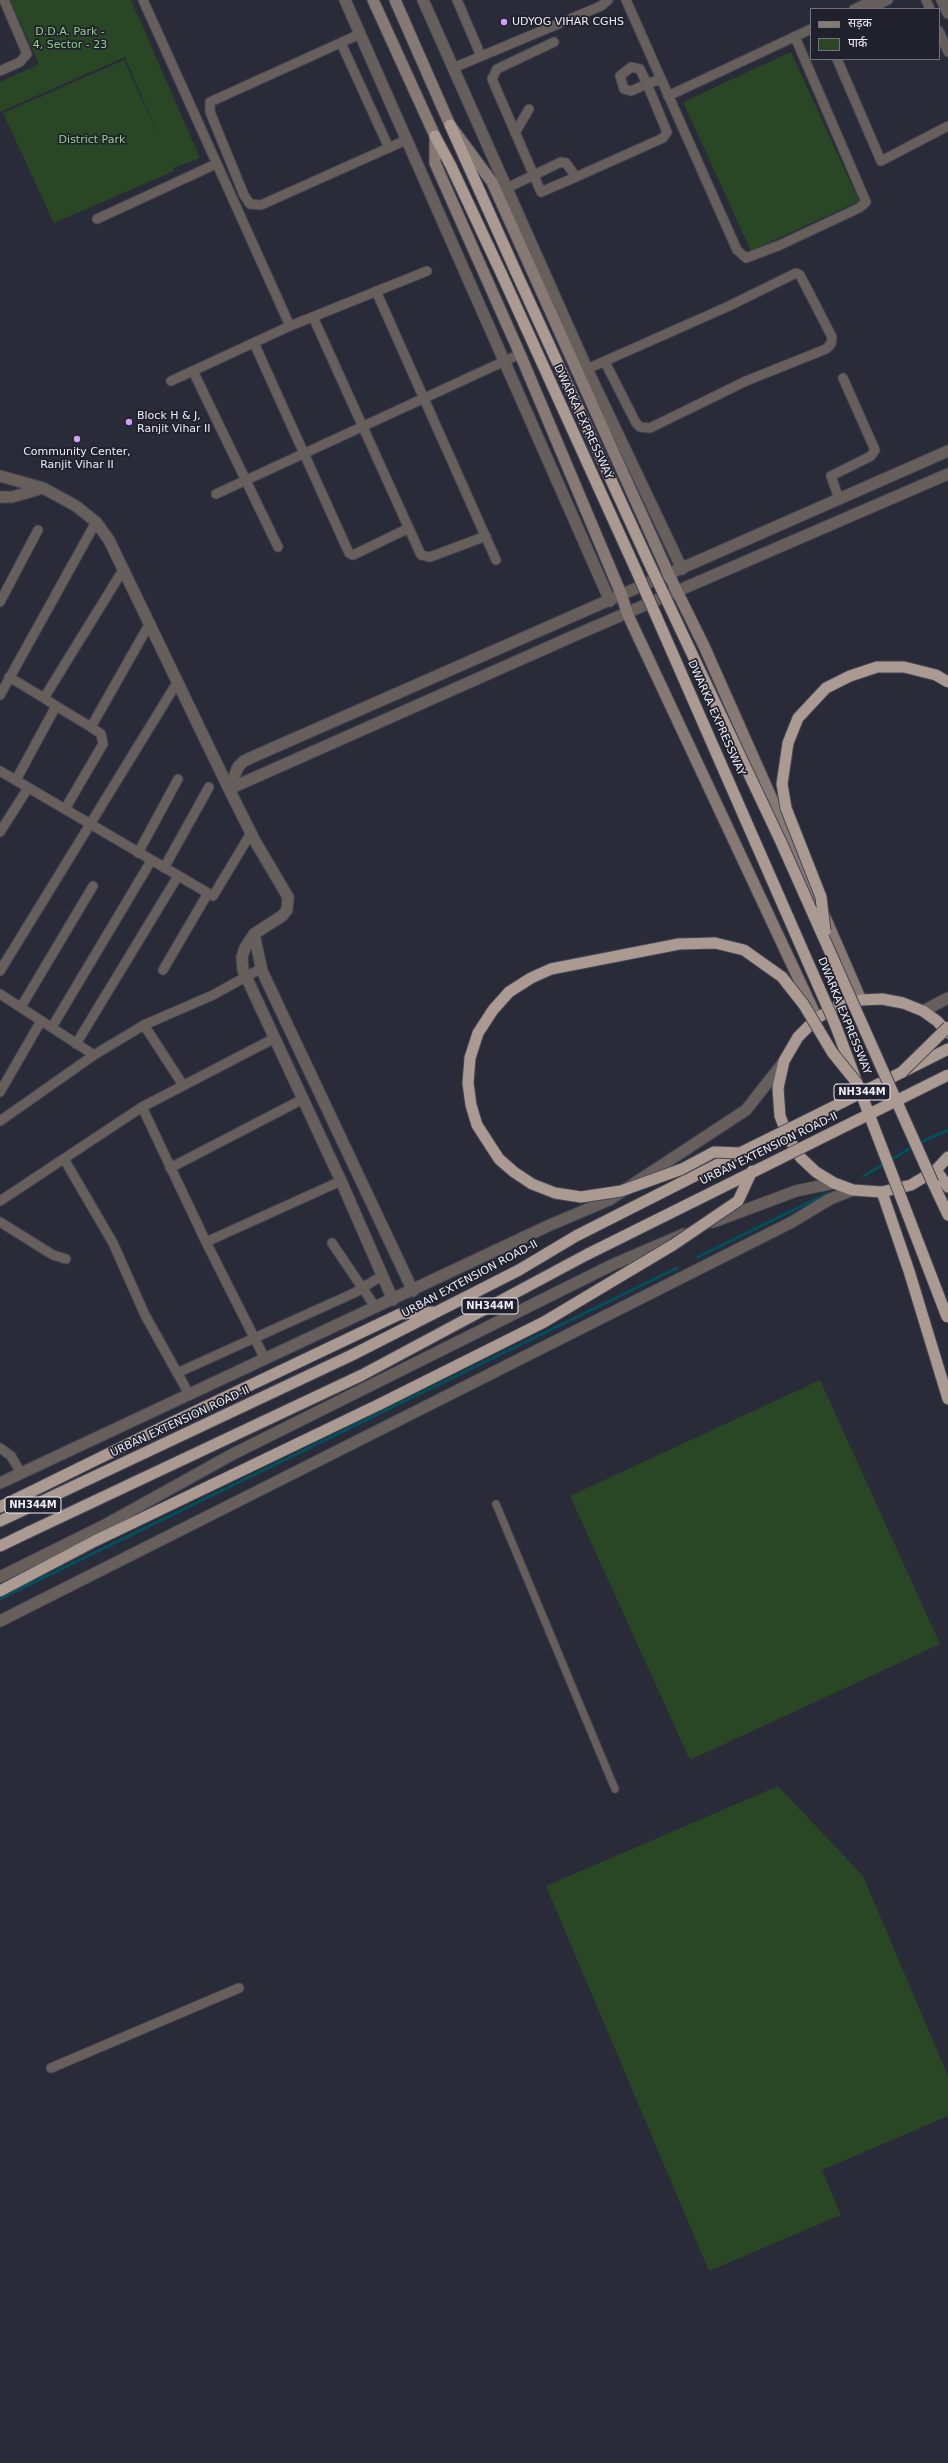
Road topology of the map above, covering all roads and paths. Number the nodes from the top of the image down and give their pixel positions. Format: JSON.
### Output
{"nodes":[{"id":1,"x":4,"y":0,"type":"edge"},
{"id":2,"x":143,"y":0,"type":"edge"},
{"id":3,"x":345,"y":0,"type":"edge"},
{"id":4,"x":373,"y":0,"type":"edge"},
{"id":5,"x":395,"y":0,"type":"edge"},
{"id":6,"x":423,"y":0,"type":"edge"},
{"id":7,"x":457,"y":0,"type":"edge"},
{"id":8,"x":608,"y":0,"type":"edge"},
{"id":9,"x":626,"y":0,"type":"edge"},
{"id":10,"x":874,"y":0,"type":"edge"},
{"id":11,"x":888,"y":0,"type":"edge"},
{"id":12,"x":942,"y":0,"type":"edge"},
{"id":13,"x":856,"y":8,"type":"edge"},
{"id":14,"x":871,"y":8,"type":"edge"},
{"id":15,"x":948,"y":13,"type":"edge"},
{"id":16,"x":810,"y":30,"type":"edge"},
{"id":17,"x":940,"y":33,"type":"edge"},
{"id":18,"x":360,"y":34,"type":"junction"},
{"id":19,"x":795,"y":37,"type":"junction"},
{"id":20,"x":554,"y":42,"type":"dead end"},
{"id":21,"x":341,"y":43,"type":"junction"},
{"id":22,"x":948,"y":52,"type":"edge"},
{"id":23,"x":481,"y":56,"type":"junction"},
{"id":24,"x":837,"y":60,"type":"edge"},
{"id":25,"x":453,"y":68,"type":"junction"},
{"id":26,"x":0,"y":72,"type":"edge"},
{"id":27,"x":661,"y":79,"type":"junction"},
{"id":28,"x":668,"y":96,"type":"junction"},
{"id":29,"x":529,"y":109,"type":"dead end"},
{"id":30,"x":450,"y":125,"type":"junction"},
{"id":31,"x":948,"y":126,"type":"edge"},
{"id":32,"x":515,"y":133,"type":"junction"},
{"id":33,"x":435,"y":136,"type":"junction"},
{"id":34,"x":406,"y":140,"type":"junction"},
{"id":35,"x":389,"y":148,"type":"junction"},
{"id":36,"x":216,"y":164,"type":"junction"},
{"id":37,"x":534,"y":175,"type":"junction"},
{"id":38,"x":576,"y":177,"type":"junction"},
{"id":39,"x":507,"y":188,"type":"junction"},
{"id":40,"x":97,"y":219,"type":"dead end"},
{"id":41,"x":427,"y":271,"type":"dead end"},
{"id":42,"x":376,"y":291,"type":"junction"},
{"id":43,"x":313,"y":317,"type":"junction"},
{"id":44,"x":290,"y":326,"type":"junction"},
{"id":45,"x":254,"y":343,"type":"junction"},
{"id":46,"x":520,"y":354,"type":"junction"},
{"id":47,"x":606,"y":362,"type":"junction"},
{"id":48,"x":503,"y":363,"type":"junction"},
{"id":49,"x":587,"y":369,"type":"junction"},
{"id":50,"x":193,"y":371,"type":"junction"},
{"id":51,"x":843,"y":378,"type":"dead end"},
{"id":52,"x":171,"y":381,"type":"dead end"},
{"id":53,"x":424,"y":399,"type":"junction"},
{"id":54,"x":363,"y":427,"type":"junction"},
{"id":55,"x":948,"y":451,"type":"edge"},
{"id":56,"x":305,"y":453,"type":"junction"},
{"id":57,"x":948,"y":474,"type":"edge"},
{"id":58,"x":0,"y":476,"type":"edge"},
{"id":59,"x":246,"y":480,"type":"junction"},
{"id":60,"x":43,"y":488,"type":"junction"},
{"id":61,"x":216,"y":494,"type":"dead end"},
{"id":62,"x":0,"y":497,"type":"edge"},
{"id":63,"x":839,"y":499,"type":"junction"},
{"id":64,"x":96,"y":522,"type":"junction"},
{"id":65,"x":409,"y":528,"type":"junction"},
{"id":66,"x":38,"y":530,"type":"dead end"},
{"id":67,"x":486,"y":536,"type":"junction"},
{"id":68,"x":278,"y":548,"type":"dead end"},
{"id":69,"x":496,"y":560,"type":"dead end"},
{"id":70,"x":682,"y":569,"type":"junction"},
{"id":71,"x":123,"y":570,"type":"junction"},
{"id":72,"x":669,"y":574,"type":"junction"},
{"id":73,"x":678,"y":592,"type":"junction"},
{"id":74,"x":622,"y":596,"type":"junction"},
{"id":75,"x":610,"y":601,"type":"junction"},
{"id":76,"x":0,"y":602,"type":"edge"},
{"id":77,"x":627,"y":613,"type":"junction"},
{"id":78,"x":570,"y":616,"type":"junction"},
{"id":79,"x":150,"y":623,"type":"junction"},
{"id":80,"x":578,"y":634,"type":"junction"},
{"id":81,"x":9,"y":677,"type":"junction"},
{"id":82,"x":178,"y":682,"type":"junction"},
{"id":83,"x":948,"y":682,"type":"edge"},
{"id":84,"x":0,"y":695,"type":"edge"},
{"id":85,"x":44,"y":698,"type":"junction"},
{"id":86,"x":56,"y":706,"type":"junction"},
{"id":87,"x":91,"y":727,"type":"junction"},
{"id":88,"x":0,"y":771,"type":"edge"},
{"id":89,"x":178,"y":779,"type":"dead end"},
{"id":90,"x":16,"y":780,"type":"junction"},
{"id":91,"x":209,"y":787,"type":"dead end"},
{"id":92,"x":28,"y":788,"type":"junction"},
{"id":93,"x":228,"y":789,"type":"junction"},
{"id":94,"x":65,"y":809,"type":"junction"},
{"id":95,"x":91,"y":823,"type":"junction"},
{"id":96,"x":0,"y":832,"type":"edge"},
{"id":97,"x":251,"y":833,"type":"junction"},
{"id":98,"x":138,"y":853,"type":"junction"},
{"id":99,"x":151,"y":860,"type":"junction"},
{"id":100,"x":164,"y":868,"type":"junction"},
{"id":101,"x":178,"y":876,"type":"junction"},
{"id":102,"x":93,"y":886,"type":"dead end"},
{"id":103,"x":208,"y":893,"type":"junction"},
{"id":104,"x":254,"y":934,"type":"junction"},
{"id":105,"x":826,"y":941,"type":"junction"},
{"id":106,"x":260,"y":969,"type":"junction"},
{"id":107,"x":0,"y":970,"type":"edge"},
{"id":108,"x":163,"y":970,"type":"dead end"},
{"id":109,"x":246,"y":979,"type":"junction"},
{"id":110,"x":0,"y":994,"type":"edge"},
{"id":111,"x":948,"y":998,"type":"edge"},
{"id":112,"x":861,"y":1000,"type":"junction"},
{"id":113,"x":21,"y":1007,"type":"junction"},
{"id":114,"x":923,"y":1011,"type":"junction"},
{"id":115,"x":817,"y":1018,"type":"junction"},
{"id":116,"x":948,"y":1018,"type":"edge"},
{"id":117,"x":41,"y":1020,"type":"junction"},
{"id":118,"x":937,"y":1021,"type":"junction"},
{"id":119,"x":144,"y":1025,"type":"junction"},
{"id":120,"x":52,"y":1027,"type":"junction"},
{"id":121,"x":948,"y":1027,"type":"edge"},
{"id":122,"x":948,"y":1033,"type":"edge"},
{"id":123,"x":273,"y":1038,"type":"junction"},
{"id":124,"x":76,"y":1044,"type":"junction"},
{"id":125,"x":948,"y":1049,"type":"edge"},
{"id":126,"x":94,"y":1055,"type":"junction"},
{"id":127,"x":784,"y":1062,"type":"junction"},
{"id":128,"x":902,"y":1072,"type":"junction"},
{"id":129,"x":948,"y":1075,"type":"edge"},
{"id":130,"x":856,"y":1083,"type":"junction"},
{"id":131,"x":183,"y":1085,"type":"junction"},
{"id":132,"x":0,"y":1092,"type":"edge"},
{"id":133,"x":303,"y":1099,"type":"junction"},
{"id":134,"x":142,"y":1107,"type":"junction"},
{"id":135,"x":0,"y":1121,"type":"edge"},
{"id":136,"x":740,"y":1153,"type":"junction"},
{"id":137,"x":948,"y":1157,"type":"edge"},
{"id":138,"x":64,"y":1159,"type":"junction"},
{"id":139,"x":170,"y":1168,"type":"junction"},
{"id":140,"x":936,"y":1170,"type":"junction"},
{"id":141,"x":752,"y":1171,"type":"junction"},
{"id":142,"x":341,"y":1181,"type":"junction"},
{"id":143,"x":834,"y":1183,"type":"junction"},
{"id":144,"x":948,"y":1187,"type":"edge"},
{"id":145,"x":853,"y":1190,"type":"junction"},
{"id":146,"x":882,"y":1192,"type":"junction"},
{"id":147,"x":0,"y":1201,"type":"edge"},
{"id":148,"x":948,"y":1215,"type":"edge"},
{"id":149,"x":0,"y":1222,"type":"edge"},
{"id":150,"x":206,"y":1242,"type":"junction"},
{"id":151,"x":332,"y":1243,"type":"dead end"},
{"id":152,"x":66,"y":1259,"type":"dead end"},
{"id":153,"x":383,"y":1275,"type":"junction"},
{"id":154,"x":363,"y":1289,"type":"junction"},
{"id":155,"x":413,"y":1291,"type":"junction"},
{"id":156,"x":393,"y":1300,"type":"junction"},
{"id":157,"x":376,"y":1308,"type":"junction"},
{"id":158,"x":439,"y":1311,"type":"junction"},
{"id":159,"x":948,"y":1321,"type":"edge"},
{"id":160,"x":255,"y":1339,"type":"junction"},
{"id":161,"x":266,"y":1359,"type":"junction"},
{"id":162,"x":177,"y":1373,"type":"junction"},
{"id":163,"x":189,"y":1394,"type":"junction"},
{"id":164,"x":948,"y":1399,"type":"edge"},
{"id":165,"x":0,"y":1448,"type":"edge"},
{"id":166,"x":21,"y":1473,"type":"junction"},
{"id":167,"x":0,"y":1483,"type":"edge"},
{"id":168,"x":496,"y":1504,"type":"dead end"},
{"id":169,"x":0,"y":1508,"type":"edge"},
{"id":170,"x":0,"y":1521,"type":"edge"},
{"id":171,"x":0,"y":1546,"type":"edge"},
{"id":172,"x":0,"y":1577,"type":"edge"},
{"id":173,"x":0,"y":1591,"type":"edge"},
{"id":174,"x":0,"y":1621,"type":"edge"},
{"id":175,"x":615,"y":1789,"type":"dead end"},
{"id":176,"x":239,"y":1988,"type":"dead end"},
{"id":177,"x":51,"y":2068,"type":"dead end"}],
"edges":[{"from":1,"to":26,"type":"street"},
{"from":2,"to":36,"type":"street"},
{"from":3,"to":18,"type":"street"},
{"from":4,"to":33,"type":"main road"},
{"from":5,"to":30,"type":"main road"},
{"from":6,"to":25,"type":"street"},
{"from":7,"to":23,"type":"street"},
{"from":8,"to":23,"type":"street"},
{"from":9,"to":27,"type":"street"},
{"from":10,"to":13,"type":"street"},
{"from":11,"to":14,"type":"street"},
{"from":12,"to":15,"type":"street"},
{"from":16,"to":19,"type":"street"},
{"from":17,"to":22,"type":"street"},
{"from":18,"to":21,"type":"street"},
{"from":18,"to":34,"type":"street"},
{"from":19,"to":28,"type":"street"},
{"from":19,"to":28,"type":"street"},
{"from":20,"to":32,"type":"street"},
{"from":21,"to":35,"type":"street"},
{"from":21,"to":35,"type":"street"},
{"from":23,"to":25,"type":"street"},
{"from":24,"to":31,"type":"street"},
{"from":25,"to":39,"type":"street"},
{"from":27,"to":28,"type":"street"},
{"from":27,"to":38,"type":"street"},
{"from":29,"to":32,"type":"street"},
{"from":30,"to":72,"type":"main road"},
{"from":30,"to":105,"type":"highway","name":"DWARKA EXPRESSWAY","bridge":true},
{"from":32,"to":37,"type":"street"},
{"from":33,"to":46,"type":"main road"},
{"from":33,"to":130,"type":"highway","name":"DWARKA EXPRESSWAY","bridge":true},
{"from":34,"to":35,"type":"street"},
{"from":34,"to":48,"type":"street"},
{"from":36,"to":40,"type":"street"},
{"from":36,"to":44,"type":"street"},
{"from":37,"to":38,"type":"street"},
{"from":37,"to":38,"type":"street"},
{"from":37,"to":39,"type":"street"},
{"from":39,"to":49,"type":"street"},
{"from":41,"to":42,"type":"street"},
{"from":42,"to":43,"type":"street"},
{"from":42,"to":53,"type":"street"},
{"from":43,"to":44,"type":"street"},
{"from":43,"to":54,"type":"street"},
{"from":44,"to":45,"type":"street"},
{"from":45,"to":50,"type":"street"},
{"from":45,"to":56,"type":"street"},
{"from":46,"to":48,"type":"street"},
{"from":46,"to":74,"type":"main road"},
{"from":47,"to":47,"type":"street"},
{"from":47,"to":49,"type":"street"},
{"from":48,"to":53,"type":"street"},
{"from":48,"to":75,"type":"street"},
{"from":49,"to":70,"type":"street"},
{"from":50,"to":52,"type":"street"},
{"from":50,"to":59,"type":"street"},
{"from":51,"to":63,"type":"street"},
{"from":53,"to":54,"type":"street"},
{"from":53,"to":67,"type":"street"},
{"from":54,"to":56,"type":"street"},
{"from":54,"to":65,"type":"street"},
{"from":55,"to":63,"type":"street"},
{"from":56,"to":59,"type":"street"},
{"from":56,"to":65,"type":"street"},
{"from":57,"to":73,"type":"street"},
{"from":58,"to":60,"type":"street"},
{"from":59,"to":61,"type":"street"},
{"from":59,"to":68,"type":"street"},
{"from":60,"to":62,"type":"street"},
{"from":60,"to":64,"type":"street"},
{"from":63,"to":70,"type":"street"},
{"from":64,"to":71,"type":"street"},
{"from":64,"to":81,"type":"street"},
{"from":65,"to":67,"type":"street"},
{"from":66,"to":76,"type":"street"},
{"from":67,"to":69,"type":"street"},
{"from":70,"to":72,"type":"street"},
{"from":71,"to":79,"type":"street"},
{"from":71,"to":85,"type":"street"},
{"from":72,"to":73,"type":"main road"},
{"from":72,"to":74,"type":"street"},
{"from":73,"to":77,"type":"street"},
{"from":73,"to":112,"type":"main road"},
{"from":74,"to":75,"type":"street"},
{"from":74,"to":77,"type":"main road"},
{"from":75,"to":78,"type":"street"},
{"from":77,"to":80,"type":"street"},
{"from":77,"to":115,"type":"main road"},
{"from":78,"to":80,"type":"street"},
{"from":78,"to":93,"type":"street"},
{"from":79,"to":82,"type":"street"},
{"from":79,"to":87,"type":"street"},
{"from":80,"to":93,"type":"street"},
{"from":81,"to":84,"type":"street"},
{"from":81,"to":85,"type":"street"},
{"from":82,"to":93,"type":"street"},
{"from":82,"to":95,"type":"street"},
{"from":83,"to":105,"type":"highway","bridge":true},
{"from":85,"to":86,"type":"street"},
{"from":86,"to":87,"type":"street"},
{"from":86,"to":90,"type":"street"},
{"from":87,"to":94,"type":"street"},
{"from":88,"to":90,"type":"street"},
{"from":89,"to":98,"type":"street"},
{"from":90,"to":92,"type":"street"},
{"from":91,"to":100,"type":"street"},
{"from":92,"to":94,"type":"street"},
{"from":92,"to":96,"type":"street"},
{"from":93,"to":97,"type":"street"},
{"from":94,"to":95,"type":"street"},
{"from":95,"to":98,"type":"street"},
{"from":95,"to":107,"type":"street"},
{"from":97,"to":103,"type":"street"},
{"from":97,"to":104,"type":"street"},
{"from":98,"to":99,"type":"street"},
{"from":99,"to":100,"type":"street"},
{"from":99,"to":120,"type":"street"},
{"from":100,"to":101,"type":"street"},
{"from":101,"to":103,"type":"street"},
{"from":101,"to":124,"type":"street"},
{"from":102,"to":113,"type":"street"},
{"from":103,"to":108,"type":"street"},
{"from":104,"to":106,"type":"street"},
{"from":104,"to":109,"type":"street"},
{"from":105,"to":148,"type":"highway","name":"DWARKA EXPRESSWAY","bridge":true},
{"from":106,"to":109,"type":"street"},
{"from":106,"to":155,"type":"street"},
{"from":109,"to":119,"type":"street"},
{"from":109,"to":123,"type":"street"},
{"from":110,"to":113,"type":"street"},
{"from":111,"to":114,"type":"street"},
{"from":112,"to":114,"type":"highway"},
{"from":112,"to":115,"type":"highway"},
{"from":113,"to":117,"type":"street"},
{"from":114,"to":118,"type":"highway"},
{"from":115,"to":127,"type":"highway"},
{"from":116,"to":118,"type":"highway"},
{"from":117,"to":120,"type":"street"},
{"from":117,"to":132,"type":"street"},
{"from":118,"to":122,"type":"highway"},
{"from":119,"to":126,"type":"street"},
{"from":119,"to":131,"type":"street"},
{"from":120,"to":124,"type":"street"},
{"from":121,"to":128,"type":"highway","bridge":true},
{"from":123,"to":131,"type":"street"},
{"from":123,"to":133,"type":"street"},
{"from":124,"to":126,"type":"street"},
{"from":125,"to":128,"type":"highway","name":"URBAN EXTENSION ROAD-II","number":"NH344M"},
{"from":126,"to":135,"type":"street"},
{"from":127,"to":143,"type":"highway"},
{"from":127,"to":155,"type":"street"},
{"from":128,"to":136,"type":"highway","name":"URBAN EXTENSION ROAD-II","number":"NH344M","bridge":true},
{"from":129,"to":141,"type":"highway","name":"URBAN EXTENSION ROAD-II","number":"NH344M","bridge":true},
{"from":130,"to":136,"type":"highway","bridge":true},
{"from":130,"to":159,"type":"highway","name":"DWARKA EXPRESSWAY","bridge":true},
{"from":131,"to":134,"type":"street"},
{"from":133,"to":139,"type":"street"},
{"from":133,"to":142,"type":"street"},
{"from":134,"to":138,"type":"street"},
{"from":134,"to":139,"type":"street"},
{"from":136,"to":158,"type":"highway","name":"URBAN EXTENSION ROAD-II","number":"NH344M"},
{"from":137,"to":140,"type":"highway"},
{"from":138,"to":147,"type":"street"},
{"from":138,"to":162,"type":"street"},
{"from":139,"to":150,"type":"street"},
{"from":140,"to":144,"type":"highway"},
{"from":140,"to":146,"type":"highway"},
{"from":141,"to":171,"type":"highway","name":"URBAN EXTENSION ROAD-II","number":"NH344M","bridge":true},
{"from":141,"to":173,"type":"highway","bridge":true},
{"from":142,"to":150,"type":"street"},
{"from":142,"to":153,"type":"street"},
{"from":143,"to":145,"type":"highway"},
{"from":143,"to":172,"type":"street"},
{"from":145,"to":146,"type":"highway"},
{"from":145,"to":174,"type":"street"},
{"from":146,"to":164,"type":"highway"},
{"from":149,"to":152,"type":"street"},
{"from":150,"to":160,"type":"street"},
{"from":151,"to":154,"type":"street"},
{"from":153,"to":154,"type":"street"},
{"from":153,"to":156,"type":"street"},
{"from":154,"to":157,"type":"street"},
{"from":154,"to":160,"type":"street"},
{"from":155,"to":156,"type":"street"},
{"from":156,"to":157,"type":"street"},
{"from":157,"to":161,"type":"street"},
{"from":158,"to":169,"type":"highway"},
{"from":158,"to":170,"type":"highway","name":"URBAN EXTENSION ROAD-II","number":"NH344M"},
{"from":160,"to":161,"type":"street"},
{"from":160,"to":162,"type":"street"},
{"from":161,"to":163,"type":"street"},
{"from":162,"to":163,"type":"street"},
{"from":163,"to":166,"type":"street"},
{"from":165,"to":166,"type":"street"},
{"from":166,"to":167,"type":"street"},
{"from":168,"to":175,"type":"street"},
{"from":176,"to":177,"type":"street"}]}
